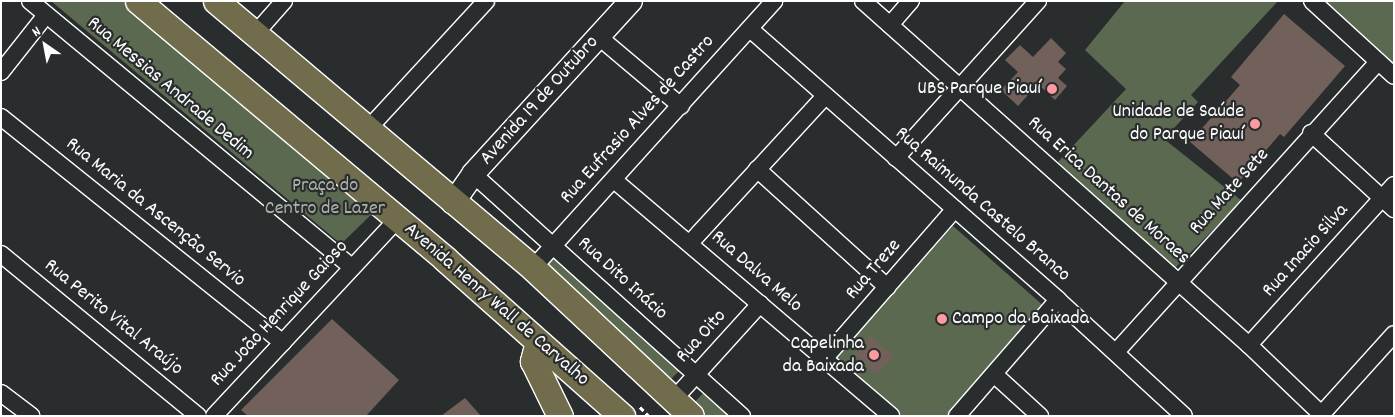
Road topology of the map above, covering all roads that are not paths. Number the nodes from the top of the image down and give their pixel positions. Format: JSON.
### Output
{"nodes":[{"id":1,"x":30,"y":1,"type":"edge"},
{"id":2,"x":138,"y":1,"type":"edge"},
{"id":3,"x":216,"y":1,"type":"edge"},
{"id":4,"x":284,"y":1,"type":"edge"},
{"id":5,"x":486,"y":1,"type":"edge"},
{"id":6,"x":630,"y":1,"type":"edge"},
{"id":7,"x":774,"y":1,"type":"edge"},
{"id":8,"x":863,"y":1,"type":"edge"},
{"id":9,"x":911,"y":1,"type":"edge"},
{"id":10,"x":1038,"y":1,"type":"edge"},
{"id":11,"x":1312,"y":1,"type":"edge"},
{"id":12,"x":46,"y":15,"type":"junction"},
{"id":13,"x":890,"y":25,"type":"junction"},
{"id":14,"x":750,"y":29,"type":"junction"},
{"id":15,"x":255,"y":34,"type":"junction"},
{"id":16,"x":599,"y":37,"type":"junction"},
{"id":17,"x":1378,"y":62,"type":"junction"},
{"id":18,"x":1,"y":72,"type":"edge"},
{"id":19,"x":1394,"y":76,"type":"edge"},
{"id":20,"x":960,"y":88,"type":"junction"},
{"id":21,"x":825,"y":96,"type":"junction"},
{"id":22,"x":681,"y":106,"type":"junction"},
{"id":23,"x":1,"y":117,"type":"edge"},
{"id":24,"x":368,"y":129,"type":"junction"},
{"id":25,"x":1311,"y":133,"type":"junction"},
{"id":26,"x":896,"y":158,"type":"junction"},
{"id":27,"x":757,"y":169,"type":"junction"},
{"id":28,"x":473,"y":174,"type":"junction"},
{"id":29,"x":614,"y":180,"type":"junction"},
{"id":30,"x":1394,"y":185,"type":"edge"},
{"id":31,"x":453,"y":202,"type":"junction"},
{"id":32,"x":1388,"y":204,"type":"edge"},
{"id":33,"x":955,"y":209,"type":"junction"},
{"id":34,"x":398,"y":219,"type":"junction"},
{"id":35,"x":690,"y":242,"type":"junction"},
{"id":36,"x":552,"y":244,"type":"junction"},
{"id":37,"x":1,"y":254,"type":"edge"},
{"id":38,"x":352,"y":267,"type":"junction"},
{"id":39,"x":533,"y":268,"type":"junction"},
{"id":40,"x":1179,"y":282,"type":"junction"},
{"id":41,"x":888,"y":287,"type":"junction"},
{"id":42,"x":1058,"y":300,"type":"junction"},
{"id":43,"x":760,"y":304,"type":"junction"},
{"id":44,"x":1394,"y":334,"type":"edge"},
{"id":45,"x":538,"y":342,"type":"junction"},
{"id":46,"x":283,"y":343,"type":"junction"},
{"id":47,"x":1249,"y":345,"type":"junction"},
{"id":48,"x":1116,"y":352,"type":"junction"},
{"id":49,"x":824,"y":359,"type":"junction"},
{"id":50,"x":696,"y":375,"type":"junction"},
{"id":51,"x":995,"y":375,"type":"junction"},
{"id":52,"x":1,"y":394,"type":"edge"},
{"id":53,"x":683,"y":407,"type":"edge"},
{"id":54,"x":1182,"y":415,"type":"edge"},
{"id":55,"x":1321,"y":415,"type":"edge"},
{"id":56,"x":30,"y":416,"type":"edge"},
{"id":57,"x":198,"y":416,"type":"edge"},
{"id":58,"x":214,"y":416,"type":"edge"},
{"id":59,"x":560,"y":416,"type":"edge"},
{"id":60,"x":622,"y":416,"type":"edge"},
{"id":61,"x":742,"y":416,"type":"edge"},
{"id":62,"x":892,"y":416,"type":"edge"},
{"id":63,"x":957,"y":416,"type":"edge"},
{"id":64,"x":1040,"y":416,"type":"edge"}],
"edges":[{"from":1,"to":12,"type":"street","name":"Rua Messias Andrade Dedim"},
{"from":2,"to":34,"type":"main road","name":"Avenida Henry Wall de Carvalho"},
{"from":3,"to":15,"type":"main road"},
{"from":4,"to":15,"type":"street"},
{"from":5,"to":24,"type":"street"},
{"from":6,"to":16,"type":"street","name":"Avenida 19 de Outubro"},
{"from":7,"to":14,"type":"street","name":"Rua Eufrasio Alves de Castro"},
{"from":8,"to":13,"type":"street","name":"Rua Erica Dantas de Moraes"},
{"from":9,"to":13,"type":"street"},
{"from":10,"to":20,"type":"street"},
{"from":11,"to":17,"type":"street"},
{"from":12,"to":18,"type":"street"},
{"from":12,"to":38,"type":"street","name":"Rua Messias Andrade Dedim"},
{"from":13,"to":20,"type":"street","name":"Rua Erica Dantas de Moraes"},
{"from":14,"to":21,"type":"street","name":"Rua Raimunda Castelo Branco"},
{"from":14,"to":22,"type":"street","name":"Rua Eufrasio Alves de Castro"},
{"from":15,"to":24,"type":"main road"},
{"from":16,"to":22,"type":"street"},
{"from":16,"to":28,"type":"street","name":"Avenida 19 de Outubro"},
{"from":17,"to":19,"type":"street"},
{"from":17,"to":25,"type":"street","name":"Rua Mate Sete"},
{"from":20,"to":26,"type":"street"},
{"from":20,"to":40,"type":"street","name":"Rua Erica Dantas de Moraes"},
{"from":21,"to":26,"type":"street","name":"Rua Raimunda Castelo Branco"},
{"from":21,"to":27,"type":"street"},
{"from":22,"to":29,"type":"street","name":"Rua Eufrasio Alves de Castro"},
{"from":23,"to":46,"type":"street","name":"Rua Maria da Ascenção Servio"},
{"from":24,"to":31,"type":"main road"},
{"from":25,"to":32,"type":"street"},
{"from":25,"to":40,"type":"street","name":"Rua Mate Sete"},
{"from":26,"to":33,"type":"street","name":"Rua Raimunda Castelo Branco"},
{"from":27,"to":35,"type":"street"},
{"from":27,"to":41,"type":"street"},
{"from":28,"to":31,"type":"street","name":"Avenida 19 de Outubro"},
{"from":28,"to":36,"type":"street","name":"Rua Dito Inácio"},
{"from":29,"to":35,"type":"street","name":"Rua Dalva Melo"},
{"from":29,"to":36,"type":"street","name":"Rua Eufrasio Alves de Castro"},
{"from":30,"to":32,"type":"street","name":"Rua Inacio Silva"},
{"from":31,"to":39,"type":"main road"},
{"from":32,"to":47,"type":"street","name":"Rua Inacio Silva"},
{"from":33,"to":41,"type":"street","name":"Rua Treze"},
{"from":33,"to":42,"type":"street","name":"Rua Raimunda Castelo Branco"},
{"from":34,"to":38,"type":"street","name":"Rua João Henrique Gaioso"},
{"from":34,"to":45,"type":"main road","name":"Avenida Henry Wall de Carvalho"},
{"from":35,"to":43,"type":"street","name":"Rua Dalva Melo"},
{"from":36,"to":39,"type":"street","name":"Rua Eufrasio Alves de Castro"},
{"from":36,"to":50,"type":"street","name":"Rua Dito Inácio"},
{"from":37,"to":57,"type":"street","name":"Rua Perito Vital Araújo"},
{"from":38,"to":46,"type":"street","name":"Rua João Henrique Gaioso"},
{"from":39,"to":53,"type":"main road"},
{"from":40,"to":47,"type":"street","name":"Rua Erica Dantas de Moraes"},
{"from":40,"to":48,"type":"street","name":"Rua Mate Sete"},
{"from":41,"to":49,"type":"street","name":"Rua Treze"},
{"from":42,"to":48,"type":"street","name":"Rua Raimunda Castelo Branco"},
{"from":42,"to":51,"type":"street"},
{"from":43,"to":49,"type":"street","name":"Rua Dalva Melo"},
{"from":43,"to":50,"type":"street","name":"Rua Oito"},
{"from":44,"to":55,"type":"street"},
{"from":45,"to":59,"type":"main road"},
{"from":45,"to":60,"type":"main road","name":"Avenida Henry Wall de Carvalho"},
{"from":46,"to":58,"type":"street","name":"Rua João Henrique Gaioso"},
{"from":47,"to":55,"type":"street","name":"Rua Erica Dantas de Moraes"},
{"from":48,"to":54,"type":"street","name":"Rua Raimunda Castelo Branco"},
{"from":49,"to":62,"type":"street","name":"Rua Dalva Melo"},
{"from":50,"to":53,"type":"street","name":"Rua Oito"},
{"from":50,"to":61,"type":"street","name":"Rua Dito Inácio"},
{"from":51,"to":63,"type":"street"},
{"from":51,"to":64,"type":"street"},
{"from":52,"to":56,"type":"street"}]}
